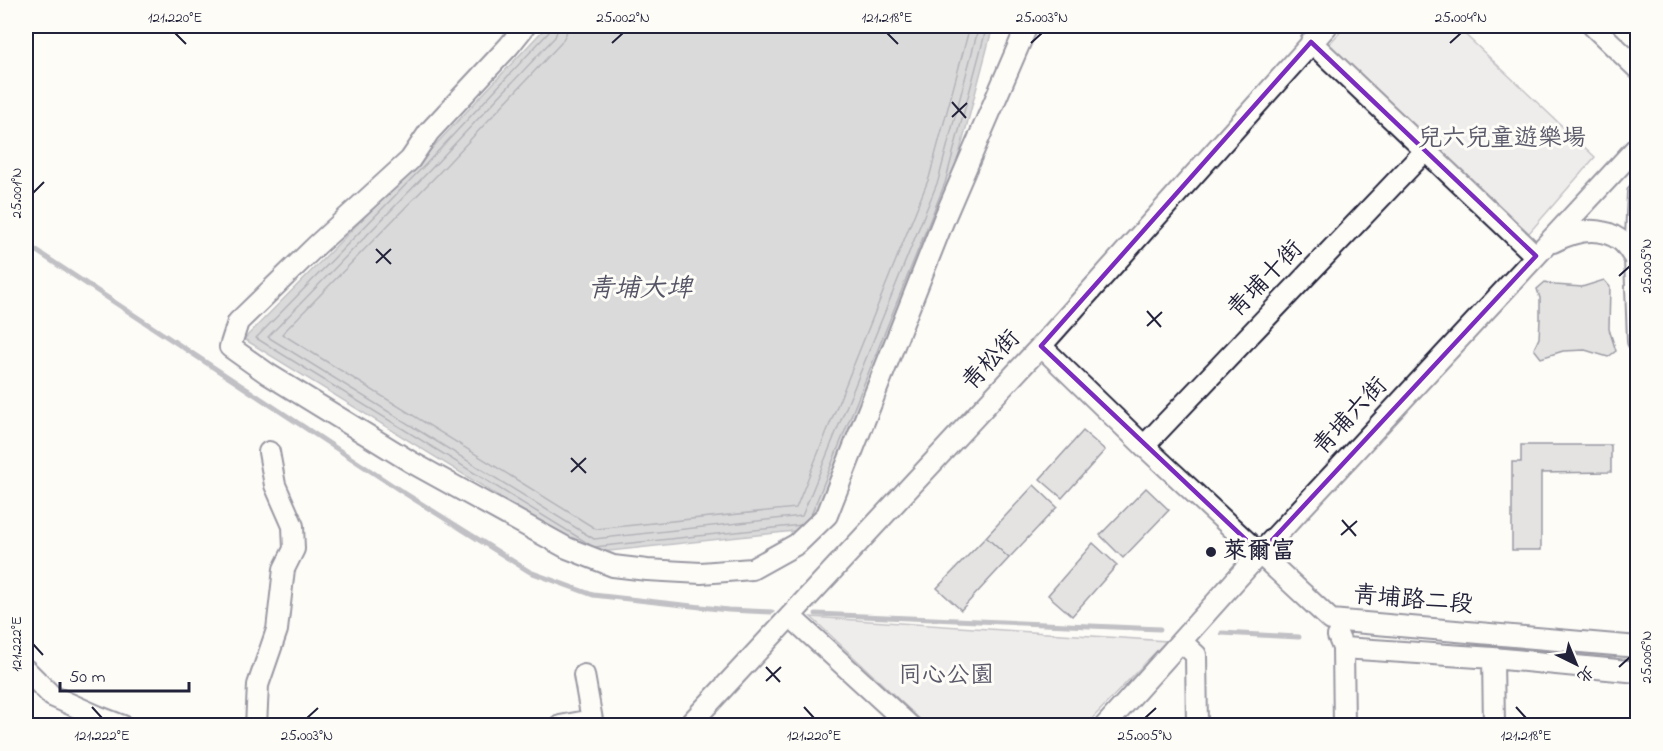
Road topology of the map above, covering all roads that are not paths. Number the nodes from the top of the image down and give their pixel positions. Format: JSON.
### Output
{"nodes":[{"id":1,"x":525,"y":26,"type":"edge"},
{"id":2,"x":1027,"y":26,"type":"edge"},
{"id":3,"x":1327,"y":26,"type":"edge"},
{"id":4,"x":1593,"y":26,"type":"edge"},
{"id":5,"x":1311,"y":42,"type":"junction"},
{"id":6,"x":1638,"y":69,"type":"edge"},
{"id":7,"x":1638,"y":146,"type":"edge"},
{"id":8,"x":1426,"y":150,"type":"junction"},
{"id":9,"x":1638,"y":193,"type":"edge"},
{"id":10,"x":1540,"y":251,"type":"junction"},
{"id":11,"x":1635,"y":259,"type":"junction"},
{"id":12,"x":1638,"y":341,"type":"edge"},
{"id":13,"x":1041,"y":346,"type":"junction"},
{"id":14,"x":1144,"y":446,"type":"junction"},
{"id":15,"x":269,"y":452,"type":"dead end"},
{"id":16,"x":1260,"y":553,"type":"junction"},
{"id":17,"x":790,"y":616,"type":"junction"},
{"id":18,"x":1331,"y":620,"type":"junction"},
{"id":19,"x":1182,"y":642,"type":"junction"},
{"id":20,"x":1638,"y":646,"type":"edge"},
{"id":21,"x":1342,"y":648,"type":"junction"},
{"id":22,"x":1493,"y":657,"type":"junction"},
{"id":23,"x":26,"y":670,"type":"edge"},
{"id":24,"x":1638,"y":672,"type":"edge"},
{"id":25,"x":584,"y":675,"type":"dead end"},
{"id":26,"x":905,"y":724,"type":"edge"},
{"id":27,"x":123,"y":726,"type":"edge"},
{"id":28,"x":256,"y":726,"type":"edge"},
{"id":29,"x":560,"y":726,"type":"edge"},
{"id":30,"x":688,"y":726,"type":"edge"},
{"id":31,"x":1105,"y":726,"type":"edge"},
{"id":32,"x":1197,"y":726,"type":"edge"},
{"id":33,"x":1344,"y":726,"type":"edge"},
{"id":34,"x":1494,"y":726,"type":"edge"}],
"edges":[{"from":1,"to":2,"type":"street"},
{"from":3,"to":5,"type":"street","name":"青松街"},
{"from":4,"to":6,"type":"street"},
{"from":5,"to":8,"type":"street"},
{"from":5,"to":13,"type":"street","name":"青松街"},
{"from":7,"to":10,"type":"street","name":"青埔六街"},
{"from":8,"to":10,"type":"street"},
{"from":8,"to":14,"type":"street","name":"青埔十街"},
{"from":9,"to":11,"type":"street"},
{"from":10,"to":11,"type":"street"},
{"from":10,"to":16,"type":"street","name":"青埔六街"},
{"from":11,"to":12,"type":"street"},
{"from":13,"to":14,"type":"street","name":"青埔路二段"},
{"from":13,"to":17,"type":"street","name":"青松街"},
{"from":14,"to":16,"type":"street","name":"青埔路二段"},
{"from":15,"to":28,"type":"street"},
{"from":16,"to":18,"type":"street","name":"青埔路二段"},
{"from":16,"to":19,"type":"street","name":"青埔六街"},
{"from":17,"to":26,"type":"street"},
{"from":17,"to":30,"type":"street","name":"青松街"},
{"from":18,"to":20,"type":"street","name":"青埔路二段"},
{"from":18,"to":21,"type":"street"},
{"from":19,"to":31,"type":"street","name":"青埔六街"},
{"from":19,"to":32,"type":"street"},
{"from":21,"to":22,"type":"street","name":"青埔路二段"},
{"from":21,"to":33,"type":"street"},
{"from":22,"to":24,"type":"street","name":"青埔路二段"},
{"from":22,"to":34,"type":"street"},
{"from":23,"to":27,"type":"street"},
{"from":25,"to":29,"type":"street"}]}
